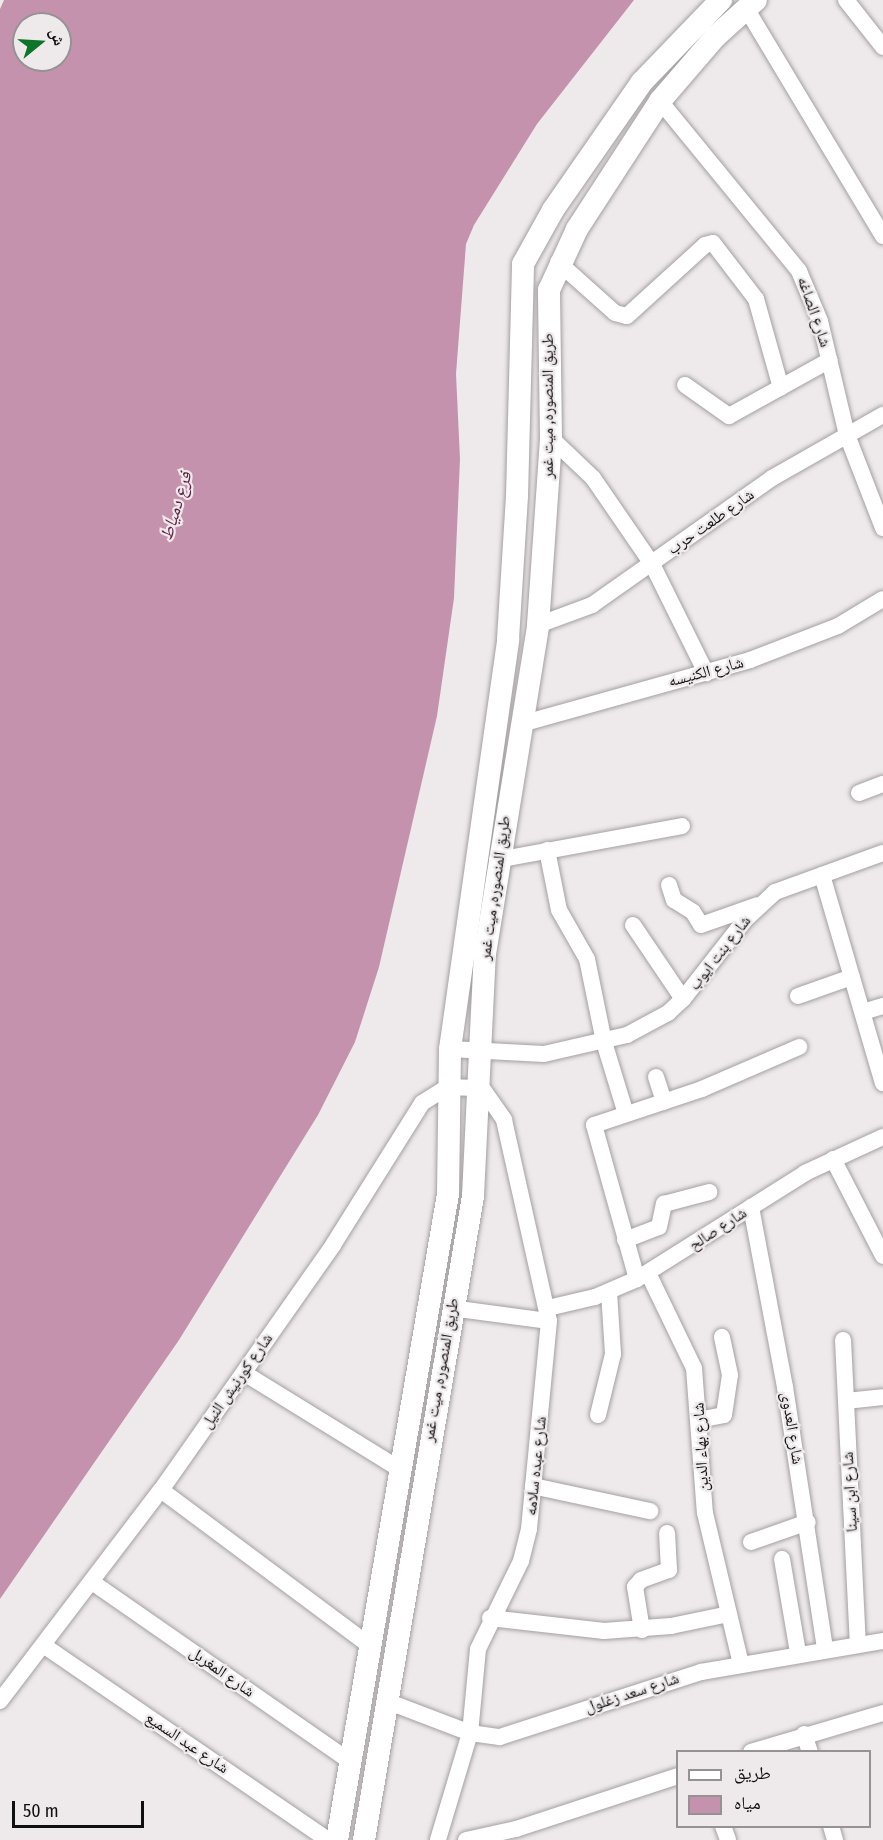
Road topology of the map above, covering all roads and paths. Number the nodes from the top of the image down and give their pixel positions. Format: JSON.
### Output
{"nodes":[{"id":1,"x":721,"y":0,"type":"edge"},
{"id":2,"x":846,"y":0,"type":"edge"},
{"id":3,"x":751,"y":4,"type":"edge"},
{"id":4,"x":883,"y":47,"type":"edge"},
{"id":5,"x":660,"y":101,"type":"junction"},
{"id":6,"x":877,"y":214,"type":"edge"},
{"id":7,"x":883,"y":236,"type":"edge"},
{"id":8,"x":558,"y":262,"type":"junction"},
{"id":9,"x":830,"y":360,"type":"junction"},
{"id":10,"x":685,"y":385,"type":"dead end"},
{"id":11,"x":781,"y":388,"type":"junction"},
{"id":12,"x":883,"y":415,"type":"edge"},
{"id":13,"x":847,"y":435,"type":"junction"},
{"id":14,"x":551,"y":438,"type":"junction"},
{"id":15,"x":883,"y":528,"type":"edge"},
{"id":16,"x":652,"y":564,"type":"junction"},
{"id":17,"x":883,"y":599,"type":"edge"},
{"id":18,"x":538,"y":625,"type":"junction"},
{"id":19,"x":706,"y":674,"type":"junction"},
{"id":20,"x":521,"y":724,"type":"junction"},
{"id":21,"x":883,"y":784,"type":"edge"},
{"id":22,"x":859,"y":794,"type":"dead end"},
{"id":23,"x":682,"y":826,"type":"dead end"},
{"id":24,"x":547,"y":850,"type":"junction"},
{"id":25,"x":883,"y":853,"type":"edge"},
{"id":26,"x":497,"y":860,"type":"junction"},
{"id":27,"x":822,"y":875,"type":"junction"},
{"id":28,"x":669,"y":885,"type":"dead end"},
{"id":29,"x":759,"y":905,"type":"junction"},
{"id":30,"x":633,"y":925,"type":"dead end"},
{"id":31,"x":852,"y":977,"type":"junction"},
{"id":32,"x":798,"y":996,"type":"dead end"},
{"id":33,"x":683,"y":999,"type":"junction"},
{"id":34,"x":883,"y":1006,"type":"edge"},
{"id":35,"x":863,"y":1012,"type":"junction"},
{"id":36,"x":604,"y":1042,"type":"junction"},
{"id":37,"x":799,"y":1047,"type":"dead end"},
{"id":38,"x":450,"y":1048,"type":"junction"},
{"id":39,"x":481,"y":1052,"type":"junction"},
{"id":40,"x":656,"y":1077,"type":"dead end"},
{"id":41,"x":883,"y":1083,"type":"edge"},
{"id":42,"x":448,"y":1087,"type":"junction"},
{"id":43,"x":482,"y":1088,"type":"junction"},
{"id":44,"x":663,"y":1102,"type":"junction"},
{"id":45,"x":626,"y":1114,"type":"junction"},
{"id":46,"x":883,"y":1137,"type":"edge"},
{"id":47,"x":833,"y":1159,"type":"junction"},
{"id":48,"x":709,"y":1192,"type":"dead end"},
{"id":49,"x":752,"y":1207,"type":"junction"},
{"id":50,"x":625,"y":1240,"type":"junction"},
{"id":51,"x":883,"y":1256,"type":"edge"},
{"id":52,"x":643,"y":1276,"type":"junction"},
{"id":53,"x":609,"y":1292,"type":"junction"},
{"id":54,"x":451,"y":1308,"type":"junction"},
{"id":55,"x":549,"y":1314,"type":"junction"},
{"id":56,"x":722,"y":1337,"type":"dead end"},
{"id":57,"x":843,"y":1340,"type":"dead end"},
{"id":58,"x":244,"y":1373,"type":"junction"},
{"id":59,"x":883,"y":1397,"type":"edge"},
{"id":60,"x":846,"y":1401,"type":"junction"},
{"id":61,"x":598,"y":1415,"type":"dead end"},
{"id":62,"x":698,"y":1420,"type":"junction"},
{"id":63,"x":401,"y":1470,"type":"junction"},
{"id":64,"x":533,"y":1486,"type":"junction"},
{"id":65,"x":161,"y":1490,"type":"junction"},
{"id":66,"x":650,"y":1511,"type":"dead end"},
{"id":67,"x":807,"y":1522,"type":"junction"},
{"id":68,"x":667,"y":1533,"type":"dead end"},
{"id":69,"x":751,"y":1542,"type":"dead end"},
{"id":70,"x":782,"y":1558,"type":"dead end"},
{"id":71,"x":92,"y":1582,"type":"junction"},
{"id":72,"x":729,"y":1614,"type":"junction"},
{"id":73,"x":490,"y":1618,"type":"junction"},
{"id":74,"x":642,"y":1630,"type":"junction"},
{"id":75,"x":883,"y":1641,"type":"edge"},
{"id":76,"x":858,"y":1645,"type":"junction"},
{"id":77,"x":370,"y":1646,"type":"junction"},
{"id":78,"x":46,"y":1647,"type":"junction"},
{"id":79,"x":825,"y":1650,"type":"junction"},
{"id":80,"x":798,"y":1653,"type":"junction"},
{"id":81,"x":741,"y":1664,"type":"junction"},
{"id":82,"x":0,"y":1701,"type":"edge"},
{"id":83,"x":389,"y":1702,"type":"junction"},
{"id":84,"x":883,"y":1713,"type":"edge"},
{"id":85,"x":470,"y":1733,"type":"junction"},
{"id":86,"x":804,"y":1734,"type":"junction"},
{"id":87,"x":757,"y":1750,"type":"edge"},
{"id":88,"x":809,"y":1750,"type":"edge"},
{"id":89,"x":351,"y":1762,"type":"junction"},
{"id":90,"x":676,"y":1777,"type":"edge"},
{"id":91,"x":516,"y":1835,"type":"edge"},
{"id":92,"x":328,"y":1840,"type":"edge"},
{"id":93,"x":337,"y":1840,"type":"edge"},
{"id":94,"x":364,"y":1840,"type":"edge"},
{"id":95,"x":377,"y":1840,"type":"edge"},
{"id":96,"x":438,"y":1840,"type":"edge"},
{"id":97,"x":466,"y":1840,"type":"edge"}],
"edges":[{"from":1,"to":38,"type":"main road","name":"طريق المنصوره, ميت غمر"},
{"from":2,"to":4,"type":"street"},
{"from":3,"to":5,"type":"main road","name":"طريق المنصوره, ميت غمر"},
{"from":3,"to":6,"type":"street"},
{"from":5,"to":8,"type":"main road","name":"طريق المنصوره, ميت غمر"},
{"from":5,"to":9,"type":"street","name":"شارع الصاغه"},
{"from":6,"to":7,"type":"street"},
{"from":8,"to":11,"type":"street"},
{"from":8,"to":14,"type":"main road","name":"طريق المنصوره, ميت غمر"},
{"from":9,"to":11,"type":"street"},
{"from":9,"to":13,"type":"street","name":"شارع الصاغه"},
{"from":10,"to":11,"type":"street"},
{"from":12,"to":13,"type":"street","name":"شارع طلعت حرب"},
{"from":13,"to":15,"type":"street","name":"شارع الصاغه"},
{"from":13,"to":16,"type":"street","name":"شارع طلعت حرب"},
{"from":14,"to":16,"type":"street"},
{"from":14,"to":18,"type":"main road","name":"طريق المنصوره, ميت غمر"},
{"from":16,"to":18,"type":"street","name":"شارع طلعت حرب"},
{"from":16,"to":19,"type":"street"},
{"from":17,"to":19,"type":"street","name":"شارع الكنيسه"},
{"from":18,"to":20,"type":"main road","name":"طريق المنصوره, ميت غمر"},
{"from":19,"to":20,"type":"street","name":"شارع الكنيسه"},
{"from":20,"to":26,"type":"main road","name":"طريق المنصوره, ميت غمر"},
{"from":21,"to":22,"type":"street"},
{"from":23,"to":24,"type":"street"},
{"from":24,"to":26,"type":"street"},
{"from":24,"to":36,"type":"street"},
{"from":25,"to":27,"type":"street","name":"شارع بنت ايوب"},
{"from":26,"to":39,"type":"main road","name":"طريق المنصوره, ميت غمر"},
{"from":27,"to":29,"type":"street","name":"شارع بنت ايوب"},
{"from":27,"to":31,"type":"street"},
{"from":28,"to":29,"type":"street"},
{"from":29,"to":33,"type":"street","name":"شارع بنت ايوب"},
{"from":30,"to":33,"type":"street"},
{"from":31,"to":32,"type":"street"},
{"from":31,"to":35,"type":"street"},
{"from":33,"to":36,"type":"street","name":"شارع بنت ايوب"},
{"from":34,"to":35,"type":"street"},
{"from":35,"to":41,"type":"street"},
{"from":36,"to":39,"type":"street","name":"شارع بنت ايوب"},
{"from":36,"to":45,"type":"street"},
{"from":37,"to":44,"type":"street"},
{"from":38,"to":39,"type":"street","name":"شارع بنت ايوب"},
{"from":38,"to":42,"type":"main road","name":"طريق المنصوره, ميت غمر"},
{"from":39,"to":43,"type":"main road","name":"طريق المنصوره, ميت غمر"},
{"from":40,"to":44,"type":"street"},
{"from":42,"to":43,"type":"street"},
{"from":42,"to":58,"type":"street","name":"شارع كورنيش النيل"},
{"from":42,"to":63,"type":"main road","name":"طريق المنصوره, ميت غمر"},
{"from":43,"to":54,"type":"main road","name":"طريق المنصوره, ميت غمر"},
{"from":43,"to":55,"type":"street","name":"شارع عبده سلامه"},
{"from":44,"to":45,"type":"street"},
{"from":45,"to":50,"type":"street","name":"شارع بهاء الدين"},
{"from":46,"to":47,"type":"street","name":"شارع صالح"},
{"from":47,"to":49,"type":"street","name":"شارع صالح"},
{"from":47,"to":51,"type":"street"},
{"from":48,"to":50,"type":"street"},
{"from":49,"to":52,"type":"street","name":"شارع صالح"},
{"from":49,"to":67,"type":"street","name":"شارع العدوى"},
{"from":50,"to":52,"type":"street","name":"شارع بهاء الدين"},
{"from":52,"to":53,"type":"street","name":"شارع صالح"},
{"from":52,"to":62,"type":"street","name":"شارع بهاء الدين"},
{"from":53,"to":55,"type":"street","name":"شارع صالح"},
{"from":53,"to":61,"type":"street"},
{"from":54,"to":55,"type":"street","name":"شارع صالح"},
{"from":54,"to":83,"type":"main road","name":"طريق المنصوره, ميت غمر"},
{"from":55,"to":64,"type":"street","name":"شارع عبده سلامه"},
{"from":56,"to":62,"type":"street"},
{"from":57,"to":60,"type":"street","name":"شارع ابن سينا"},
{"from":58,"to":63,"type":"street"},
{"from":58,"to":65,"type":"street","name":"شارع كورنيش النيل"},
{"from":59,"to":60,"type":"street"},
{"from":60,"to":76,"type":"street","name":"شارع ابن سينا"},
{"from":62,"to":72,"type":"street","name":"شارع بهاء الدين"},
{"from":63,"to":77,"type":"main road","name":"طريق المنصوره, ميت غمر"},
{"from":64,"to":66,"type":"street"},
{"from":64,"to":73,"type":"street","name":"شارع عبده سلامه"},
{"from":65,"to":71,"type":"street","name":"شارع كورنيش النيل"},
{"from":65,"to":77,"type":"street"},
{"from":67,"to":69,"type":"street"},
{"from":67,"to":79,"type":"street","name":"شارع العدوى"},
{"from":68,"to":74,"type":"street"},
{"from":70,"to":80,"type":"street"},
{"from":71,"to":78,"type":"street","name":"شارع كورنيش النيل"},
{"from":71,"to":89,"type":"street","name":"شارع المغربل"},
{"from":72,"to":74,"type":"street"},
{"from":72,"to":81,"type":"street","name":"شارع بهاء الدين"},
{"from":73,"to":74,"type":"street"},
{"from":73,"to":85,"type":"street","name":"شارع عبده سلامه"},
{"from":75,"to":76,"type":"street","name":"شارع سعد زغلول"},
{"from":76,"to":79,"type":"street","name":"شارع سعد زغلول"},
{"from":77,"to":89,"type":"main road","name":"طريق المنصوره, ميت غمر"},
{"from":78,"to":82,"type":"street","name":"شارع كورنيش النيل"},
{"from":78,"to":92,"type":"street","name":"شارع عبد السميع"},
{"from":79,"to":80,"type":"street","name":"شارع سعد زغلول"},
{"from":80,"to":81,"type":"street","name":"شارع سعد زغلول"},
{"from":81,"to":85,"type":"street","name":"شارع سعد زغلول"},
{"from":83,"to":85,"type":"street","name":"شارع سعد زغلول"},
{"from":83,"to":94,"type":"main road","name":"طريق المنصوره, ميت غمر"},
{"from":84,"to":86,"type":"street"},
{"from":85,"to":96,"type":"street","name":"شارع عبده سلامه"},
{"from":86,"to":87,"type":"street"},
{"from":86,"to":88,"type":"street"},
{"from":89,"to":93,"type":"main road","name":"طريق المنصوره, ميت غمر"},
{"from":90,"to":91,"type":"street"},
{"from":91,"to":97,"type":"street"},
{"from":94,"to":95,"type":"street"}]}
